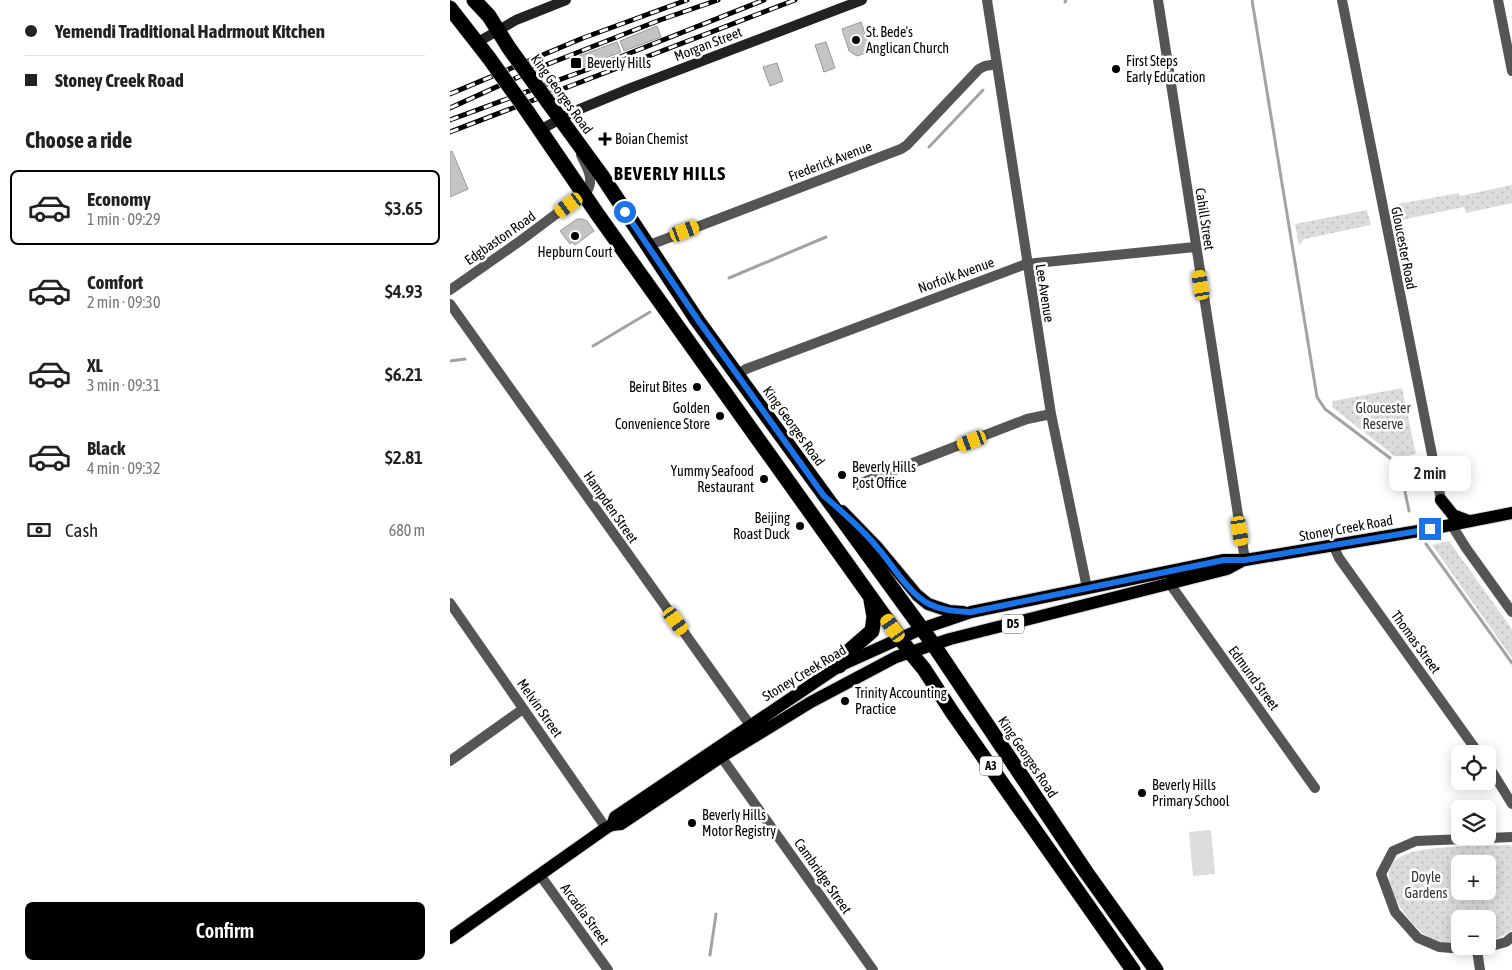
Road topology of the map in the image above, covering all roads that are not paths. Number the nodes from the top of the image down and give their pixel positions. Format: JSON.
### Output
{"nodes":[{"id":1,"x":474,"y":0,"type":"edge"},
{"id":2,"x":566,"y":0,"type":"edge"},
{"id":3,"x":862,"y":0,"type":"edge"},
{"id":4,"x":987,"y":0,"type":"edge"},
{"id":5,"x":1158,"y":0,"type":"edge"},
{"id":6,"x":1342,"y":0,"type":"edge"},
{"id":7,"x":1498,"y":0,"type":"edge"},
{"id":8,"x":450,"y":8,"type":"edge"},
{"id":9,"x":498,"y":31,"type":"junction"},
{"id":10,"x":478,"y":42,"type":"junction"},
{"id":11,"x":997,"y":64,"type":"junction"},
{"id":12,"x":1512,"y":70,"type":"edge"},
{"id":13,"x":560,"y":118,"type":"junction"},
{"id":14,"x":540,"y":130,"type":"junction"},
{"id":15,"x":571,"y":134,"type":"junction"},
{"id":16,"x":583,"y":194,"type":"junction"},
{"id":17,"x":647,"y":246,"type":"junction"},
{"id":18,"x":1195,"y":247,"type":"junction"},
{"id":19,"x":1026,"y":264,"type":"junction"},
{"id":20,"x":450,"y":290,"type":"edge"},
{"id":21,"x":450,"y":304,"type":"edge"},
{"id":22,"x":737,"y":375,"type":"junction"},
{"id":23,"x":1050,"y":414,"type":"junction"},
{"id":24,"x":856,"y":485,"type":"dead end"},
{"id":25,"x":824,"y":496,"type":"junction"},
{"id":26,"x":1441,"y":500,"type":"junction"},
{"id":27,"x":1512,"y":512,"type":"edge"},
{"id":28,"x":1469,"y":521,"type":"junction"},
{"id":29,"x":1451,"y":524,"type":"junction"},
{"id":30,"x":1432,"y":528,"type":"junction"},
{"id":31,"x":1333,"y":545,"type":"junction"},
{"id":32,"x":1245,"y":560,"type":"junction"},
{"id":33,"x":1170,"y":584,"type":"junction"},
{"id":34,"x":1087,"y":588,"type":"junction"},
{"id":35,"x":871,"y":596,"type":"junction"},
{"id":36,"x":450,"y":604,"type":"edge"},
{"id":37,"x":971,"y":612,"type":"junction"},
{"id":38,"x":1512,"y":612,"type":"edge"},
{"id":39,"x":922,"y":629,"type":"junction"},
{"id":40,"x":901,"y":638,"type":"junction"},
{"id":41,"x":933,"y":644,"type":"junction"},
{"id":42,"x":910,"y":652,"type":"junction"},
{"id":43,"x":838,"y":666,"type":"junction"},
{"id":44,"x":524,"y":709,"type":"junction"},
{"id":45,"x":750,"y":725,"type":"junction"},
{"id":46,"x":1473,"y":745,"type":"edge"},
{"id":47,"x":718,"y":753,"type":"junction"},
{"id":48,"x":450,"y":761,"type":"edge"},
{"id":49,"x":1496,"y":779,"type":"edge"},
{"id":50,"x":1316,"y":788,"type":"dead end"},
{"id":51,"x":1512,"y":804,"type":"edge"},
{"id":52,"x":609,"y":827,"type":"junction"},
{"id":53,"x":1512,"y":837,"type":"edge"},
{"id":54,"x":540,"y":875,"type":"junction"},
{"id":55,"x":1512,"y":936,"type":"edge"},
{"id":56,"x":450,"y":938,"type":"edge"},
{"id":57,"x":1496,"y":945,"type":"edge"},
{"id":58,"x":1451,"y":948,"type":"edge"},
{"id":59,"x":1478,"y":955,"type":"edge"},
{"id":60,"x":608,"y":970,"type":"edge"},
{"id":61,"x":873,"y":970,"type":"edge"},
{"id":62,"x":1132,"y":970,"type":"edge"},
{"id":63,"x":1156,"y":970,"type":"edge"},
{"id":64,"x":1480,"y":970,"type":"edge"}],
"edges":[{"from":1,"to":9,"type":"highway","name":"King Georges Road","number":"A3"},
{"from":2,"to":9,"type":"street"},
{"from":3,"to":13,"type":"street","name":"Morgan Street"},
{"from":4,"to":11,"type":"street","name":"Lee Avenue"},
{"from":5,"to":18,"type":"street","name":"Cahill Street"},
{"from":6,"to":26,"type":"street","name":"Gloucester Road"},
{"from":7,"to":12,"type":"street"},
{"from":8,"to":10,"type":"highway","number":"A3"},
{"from":9,"to":10,"type":"street"},
{"from":9,"to":13,"type":"highway","name":"King Georges Road","number":"A3","bridge":true},
{"from":10,"to":14,"type":"highway","number":"A3","bridge":true},
{"from":11,"to":17,"type":"street","name":"Frederick Avenue"},
{"from":11,"to":19,"type":"street","name":"Lee Avenue"},
{"from":13,"to":14,"type":"street","name":"Morgan Street"},
{"from":13,"to":15,"type":"highway","name":"King Georges Road","number":"A3"},
{"from":14,"to":16,"type":"highway","number":"A3"},
{"from":15,"to":16,"type":"street"},
{"from":15,"to":17,"type":"highway","name":"King Georges Road","number":"A3"},
{"from":16,"to":20,"type":"street","name":"Edgbaston Road"},
{"from":16,"to":35,"type":"highway","number":"A3"},
{"from":17,"to":22,"type":"highway","name":"King Georges Road","number":"A3"},
{"from":18,"to":19,"type":"street","name":"Norfolk Avenue"},
{"from":18,"to":32,"type":"street","name":"Cahill Street"},
{"from":19,"to":22,"type":"street","name":"Norfolk Avenue"},
{"from":19,"to":23,"type":"street","name":"Lee Avenue"},
{"from":21,"to":45,"type":"street","name":"Hampden Street"},
{"from":22,"to":25,"type":"highway","name":"King Georges Road","number":"A3"},
{"from":23,"to":24,"type":"street"},
{"from":23,"to":34,"type":"street","name":"Lee Avenue"},
{"from":25,"to":37,"type":"main road"},
{"from":25,"to":39,"type":"highway","name":"King Georges Road","number":"A3"},
{"from":26,"to":28,"type":"main road"},
{"from":26,"to":30,"type":"main road"},
{"from":27,"to":28,"type":"main road","name":"Stoney Creek Road","number":"D5"},
{"from":28,"to":29,"type":"main road","name":"Stoney Creek Road","number":"D5"},
{"from":29,"to":30,"type":"main road","name":"Stoney Creek Road","number":"D5"},
{"from":29,"to":38,"type":"street"},
{"from":30,"to":31,"type":"main road","name":"Stoney Creek Road","number":"D5"},
{"from":31,"to":32,"type":"main road","name":"Stoney Creek Road","number":"D5"},
{"from":31,"to":46,"type":"street","name":"Thomas Street"},
{"from":32,"to":33,"type":"main road","name":"Stoney Creek Road","number":"D5"},
{"from":32,"to":34,"type":"main road","name":"Stoney Creek Road","number":"D5"},
{"from":33,"to":41,"type":"main road","name":"Stoney Creek Road","number":"D5"},
{"from":33,"to":50,"type":"street","name":"Edmund Street"},
{"from":34,"to":37,"type":"main road","name":"Stoney Creek Road","number":"D5"},
{"from":35,"to":40,"type":"highway","number":"A3"},
{"from":35,"to":43,"type":"highway"},
{"from":36,"to":44,"type":"street","name":"Melvin Street"},
{"from":37,"to":39,"type":"main road","name":"Stoney Creek Road","number":"D5"},
{"from":39,"to":40,"type":"main road","name":"Stoney Creek Road"},
{"from":39,"to":41,"type":"highway","name":"King Georges Road","number":"A3"},
{"from":40,"to":42,"type":"highway","number":"A3"},
{"from":40,"to":43,"type":"main road","name":"Stoney Creek Road"},
{"from":41,"to":42,"type":"main road","name":"Stoney Creek Road"},
{"from":41,"to":63,"type":"highway","name":"King Georges Road","number":"A3"},
{"from":42,"to":47,"type":"main road","name":"Stoney Creek Road"},
{"from":42,"to":62,"type":"highway","number":"A3"},
{"from":43,"to":45,"type":"main road","name":"Stoney Creek Road"},
{"from":44,"to":48,"type":"street"},
{"from":44,"to":52,"type":"street","name":"Melvin Street"},
{"from":45,"to":47,"type":"main road","name":"Stoney Creek Road"},
{"from":47,"to":52,"type":"main road","name":"Stoney Creek Road"},
{"from":47,"to":61,"type":"street","name":"Cambridge Street"},
{"from":49,"to":51,"type":"street"},
{"from":52,"to":54,"type":"main road","name":"Stoney Creek Road"},
{"from":53,"to":58,"type":"street"},
{"from":54,"to":56,"type":"main road","name":"Stoney Creek Road"},
{"from":54,"to":60,"type":"street","name":"Arcadia Street"},
{"from":55,"to":57,"type":"street"},
{"from":59,"to":64,"type":"street"}]}
